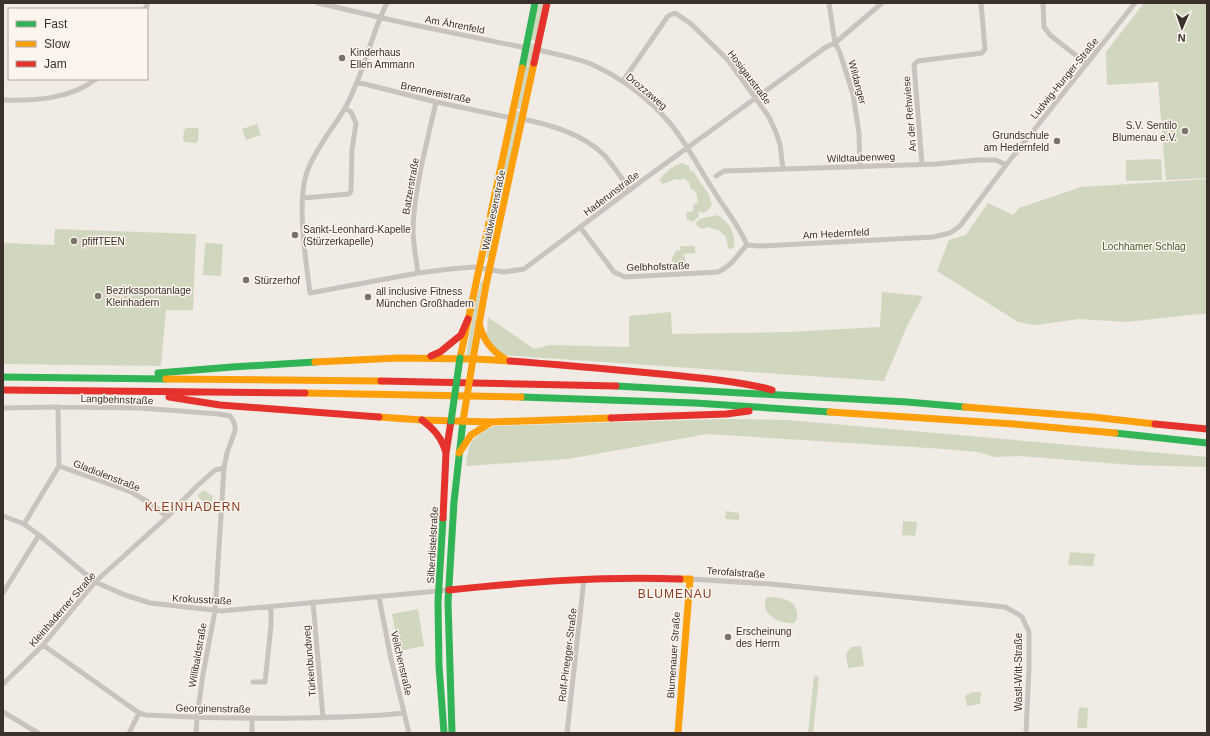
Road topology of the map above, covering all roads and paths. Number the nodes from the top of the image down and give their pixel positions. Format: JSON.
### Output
{"nodes":[{"id":1,"x":318,"y":3,"type":"edge"},
{"id":2,"x":387,"y":3,"type":"edge"},
{"id":3,"x":535,"y":3,"type":"edge"},
{"id":4,"x":547,"y":3,"type":"edge"},
{"id":5,"x":829,"y":3,"type":"edge"},
{"id":6,"x":882,"y":3,"type":"edge"},
{"id":7,"x":981,"y":3,"type":"edge"},
{"id":8,"x":1043,"y":3,"type":"edge"},
{"id":9,"x":1135,"y":3,"type":"edge"},
{"id":10,"x":379,"y":18,"type":"junction"},
{"id":11,"x":835,"y":43,"type":"junction"},
{"id":12,"x":526,"y":48,"type":"junction"},
{"id":13,"x":538,"y":50,"type":"junction"},
{"id":14,"x":1087,"y":64,"type":"junction"},
{"id":15,"x":94,"y":80,"type":"edge"},
{"id":16,"x":623,"y":81,"type":"junction"},
{"id":17,"x":357,"y":82,"type":"junction"},
{"id":18,"x":756,"y":99,"type":"junction"},
{"id":19,"x":3,"y":100,"type":"edge"},
{"id":20,"x":436,"y":102,"type":"junction"},
{"id":21,"x":345,"y":108,"type":"junction"},
{"id":22,"x":511,"y":118,"type":"junction"},
{"id":23,"x":523,"y":119,"type":"junction"},
{"id":24,"x":687,"y":148,"type":"junction"},
{"id":25,"x":922,"y":164,"type":"junction"},
{"id":26,"x":1006,"y":165,"type":"junction"},
{"id":27,"x":860,"y":167,"type":"junction"},
{"id":28,"x":783,"y":168,"type":"junction"},
{"id":29,"x":716,"y":176,"type":"dead end"},
{"id":30,"x":630,"y":190,"type":"junction"},
{"id":31,"x":303,"y":198,"type":"junction"},
{"id":32,"x":580,"y":227,"type":"junction"},
{"id":33,"x":747,"y":245,"type":"junction"},
{"id":34,"x":479,"y":268,"type":"junction"},
{"id":35,"x":490,"y":270,"type":"junction"},
{"id":36,"x":418,"y":273,"type":"junction"},
{"id":37,"x":468,"y":319,"type":"junction"},
{"id":38,"x":479,"y":323,"type":"junction"},
{"id":39,"x":428,"y":357,"type":"junction"},
{"id":40,"x":460,"y":358,"type":"junction"},
{"id":41,"x":473,"y":359,"type":"junction"},
{"id":42,"x":506,"y":360,"type":"junction"},
{"id":43,"x":3,"y":377,"type":"edge"},
{"id":44,"x":104,"y":378,"type":"junction"},
{"id":45,"x":3,"y":390,"type":"edge"},
{"id":46,"x":136,"y":392,"type":"junction"},
{"id":47,"x":787,"y":395,"type":"junction"},
{"id":48,"x":58,"y":406,"type":"junction"},
{"id":49,"x":3,"y":408,"type":"edge"},
{"id":50,"x":768,"y":408,"type":"junction"},
{"id":51,"x":230,"y":416,"type":"joint"},
{"id":52,"x":422,"y":420,"type":"junction"},
{"id":53,"x":450,"y":421,"type":"junction"},
{"id":54,"x":463,"y":421,"type":"junction"},
{"id":55,"x":491,"y":422,"type":"junction"},
{"id":56,"x":1207,"y":429,"type":"edge"},
{"id":57,"x":1207,"y":443,"type":"edge"},
{"id":58,"x":446,"y":453,"type":"junction"},
{"id":59,"x":459,"y":453,"type":"junction"},
{"id":60,"x":59,"y":466,"type":"junction"},
{"id":61,"x":224,"y":468,"type":"junction"},
{"id":62,"x":3,"y":516,"type":"edge"},
{"id":63,"x":167,"y":517,"type":"junction"},
{"id":64,"x":24,"y":524,"type":"junction"},
{"id":65,"x":40,"y":535,"type":"junction"},
{"id":66,"x":584,"y":579,"type":"junction"},
{"id":67,"x":690,"y":579,"type":"junction"},
{"id":68,"x":95,"y":582,"type":"junction"},
{"id":69,"x":449,"y":590,"type":"junction"},
{"id":70,"x":439,"y":592,"type":"junction"},
{"id":71,"x":3,"y":593,"type":"edge"},
{"id":72,"x":379,"y":597,"type":"junction"},
{"id":73,"x":313,"y":602,"type":"junction"},
{"id":74,"x":271,"y":607,"type":"junction"},
{"id":75,"x":214,"y":611,"type":"junction"},
{"id":76,"x":1018,"y":614,"type":"joint"},
{"id":77,"x":43,"y":645,"type":"junction"},
{"id":78,"x":253,"y":682,"type":"dead end"},
{"id":79,"x":3,"y":684,"type":"edge"},
{"id":80,"x":3,"y":712,"type":"edge"},
{"id":81,"x":139,"y":713,"type":"junction"},
{"id":82,"x":404,"y":713,"type":"junction"},
{"id":83,"x":196,"y":718,"type":"junction"},
{"id":84,"x":252,"y":718,"type":"junction"},
{"id":85,"x":323,"y":718,"type":"junction"},
{"id":86,"x":38,"y":733,"type":"edge"},
{"id":87,"x":129,"y":733,"type":"edge"},
{"id":88,"x":196,"y":733,"type":"edge"},
{"id":89,"x":252,"y":733,"type":"edge"},
{"id":90,"x":409,"y":733,"type":"edge"},
{"id":91,"x":444,"y":733,"type":"edge"},
{"id":92,"x":452,"y":733,"type":"edge"},
{"id":93,"x":567,"y":733,"type":"edge"},
{"id":94,"x":678,"y":733,"type":"edge"},
{"id":95,"x":1026,"y":733,"type":"edge"}],
"edges":[{"from":1,"to":10,"type":"street","name":"Am Ährenfeld"},
{"from":2,"to":10,"type":"street"},
{"from":3,"to":12,"type":"main road","name":"Waldwiesenstraße"},
{"from":4,"to":13,"type":"main road","name":"Waldwiesenstraße"},
{"from":5,"to":11,"type":"street","name":"Wildanger"},
{"from":6,"to":11,"type":"street","name":"Haderunstraße"},
{"from":7,"to":25,"type":"street","name":"An der Rehwiese"},
{"from":8,"to":14,"type":"street"},
{"from":9,"to":14,"type":"street","name":"Ludwig-Hunger-Straße"},
{"from":10,"to":12,"type":"street","name":"Am Ährenfeld"},
{"from":10,"to":17,"type":"street"},
{"from":11,"to":18,"type":"street","name":"Haderunstraße"},
{"from":11,"to":27,"type":"street","name":"Wildanger"},
{"from":12,"to":22,"type":"main road","name":"Waldwiesenstraße"},
{"from":13,"to":16,"type":"street","name":"Drozzaweg"},
{"from":13,"to":23,"type":"main road","name":"Waldwiesenstraße"},
{"from":14,"to":26,"type":"street","name":"Ludwig-Hunger-Straße"},
{"from":15,"to":19,"type":"street"},
{"from":16,"to":18,"type":"street","name":"Hosigaustraße"},
{"from":16,"to":24,"type":"street","name":"Drozzaweg"},
{"from":17,"to":20,"type":"street","name":"Brennereistraße"},
{"from":17,"to":21,"type":"street"},
{"from":18,"to":24,"type":"street","name":"Haderunstraße"},
{"from":18,"to":28,"type":"street","name":"Hosigaustraße"},
{"from":20,"to":22,"type":"street","name":"Brennereistraße"},
{"from":20,"to":36,"type":"street","name":"Batzerstraße"},
{"from":21,"to":31,"type":"street"},
{"from":21,"to":31,"type":"street"},
{"from":22,"to":34,"type":"main road","name":"Waldwiesenstraße"},
{"from":23,"to":30,"type":"street"},
{"from":23,"to":35,"type":"main road","name":"Waldwiesenstraße"},
{"from":24,"to":30,"type":"street","name":"Haderunstraße"},
{"from":24,"to":33,"type":"street"},
{"from":25,"to":26,"type":"street","name":"Wildtaubenweg"},
{"from":25,"to":27,"type":"street","name":"Wildtaubenweg"},
{"from":26,"to":33,"type":"street","name":"Am Hedernfeld"},
{"from":27,"to":28,"type":"street","name":"Wildtaubenweg"},
{"from":28,"to":29,"type":"street","name":"Wildtaubenweg"},
{"from":30,"to":32,"type":"street","name":"Haderunstraße"},
{"from":31,"to":36,"type":"street","name":"Haderunstraße"},
{"from":32,"to":33,"type":"street","name":"Gelbhofstraße"},
{"from":32,"to":35,"type":"street","name":"Haderunstraße"},
{"from":34,"to":35,"type":"street","name":"Haderunstraße"},
{"from":34,"to":36,"type":"street","name":"Haderunstraße"},
{"from":34,"to":37,"type":"main road","name":"Waldwiesenstraße"},
{"from":35,"to":38,"type":"main road","name":"Waldwiesenstraße"},
{"from":37,"to":39,"type":"main road"},
{"from":37,"to":40,"type":"main road","name":"Waldwiesenstraße"},
{"from":38,"to":41,"type":"main road","name":"Waldwiesenstraße"},
{"from":38,"to":42,"type":"main road"},
{"from":39,"to":40,"type":"main road"},
{"from":39,"to":44,"type":"main road"},
{"from":40,"to":41,"type":"main road"},
{"from":40,"to":53,"type":"main road","name":"Silberdistelstraße","bridge":true},
{"from":41,"to":42,"type":"main road"},
{"from":41,"to":54,"type":"main road","name":"Waldwiesenstraße","bridge":true},
{"from":42,"to":47,"type":"main road"},
{"from":43,"to":44,"type":"main road"},
{"from":44,"to":47,"type":"main road"},
{"from":45,"to":46,"type":"main road"},
{"from":46,"to":50,"type":"main road"},
{"from":46,"to":52,"type":"main road"},
{"from":47,"to":56,"type":"main road"},
{"from":48,"to":49,"type":"street","name":"Langbehnstraße"},
{"from":48,"to":51,"type":"street","name":"Langbehnstraße"},
{"from":48,"to":60,"type":"street"},
{"from":50,"to":55,"type":"main road"},
{"from":50,"to":57,"type":"main road"},
{"from":51,"to":61,"type":"street","name":"Willibaldstraße"},
{"from":52,"to":53,"type":"main road"},
{"from":52,"to":58,"type":"main road"},
{"from":53,"to":54,"type":"main road"},
{"from":53,"to":58,"type":"main road","name":"Silberdistelstraße"},
{"from":54,"to":55,"type":"main road"},
{"from":54,"to":59,"type":"main road","name":"Silberdistelstraße"},
{"from":55,"to":59,"type":"main road"},
{"from":58,"to":70,"type":"main road","name":"Silberdistelstraße"},
{"from":59,"to":69,"type":"main road","name":"Silberdistelstraße"},
{"from":60,"to":63,"type":"street","name":"Gladiolenstraße"},
{"from":60,"to":64,"type":"street"},
{"from":61,"to":63,"type":"street","name":"Kleinhaderner Straße"},
{"from":61,"to":75,"type":"street","name":"Willibaldstraße"},
{"from":62,"to":64,"type":"street","name":"Krokusstraße"},
{"from":63,"to":68,"type":"street","name":"Kleinhaderner Straße"},
{"from":64,"to":65,"type":"street","name":"Krokusstraße"},
{"from":65,"to":68,"type":"street","name":"Krokusstraße"},
{"from":65,"to":71,"type":"street"},
{"from":66,"to":67,"type":"main road","name":"Terofalstraße"},
{"from":66,"to":69,"type":"main road","name":"Terofalstraße"},
{"from":66,"to":93,"type":"street","name":"Rolf-Pinegger-Straße"},
{"from":67,"to":76,"type":"street","name":"Terofalstraße"},
{"from":67,"to":94,"type":"main road","name":"Blumenauer Straße"},
{"from":68,"to":75,"type":"street","name":"Krokusstraße"},
{"from":68,"to":77,"type":"street","name":"Kleinhaderner Straße"},
{"from":69,"to":70,"type":"street","name":"Krokusstraße"},
{"from":69,"to":92,"type":"main road","name":"Silberdistelstraße"},
{"from":70,"to":72,"type":"street","name":"Krokusstraße"},
{"from":70,"to":91,"type":"main road","name":"Silberdistelstraße"},
{"from":72,"to":73,"type":"street","name":"Krokusstraße"},
{"from":72,"to":82,"type":"street","name":"Veilchenstraße"},
{"from":73,"to":74,"type":"street","name":"Krokusstraße"},
{"from":73,"to":85,"type":"street","name":"Türkenbundweg"},
{"from":74,"to":75,"type":"street","name":"Krokusstraße"},
{"from":74,"to":78,"type":"street"},
{"from":75,"to":83,"type":"street","name":"Willibaldstraße"},
{"from":76,"to":95,"type":"street","name":"Wastl-Witt-Straße"},
{"from":77,"to":79,"type":"street","name":"Kleinhaderner Straße"},
{"from":77,"to":81,"type":"street","name":"Georginenstraße"},
{"from":80,"to":86,"type":"street"},
{"from":81,"to":83,"type":"street","name":"Georginenstraße"},
{"from":81,"to":87,"type":"street"},
{"from":82,"to":85,"type":"street","name":"Georginenstraße"},
{"from":82,"to":90,"type":"street","name":"Veilchenstraße"},
{"from":83,"to":84,"type":"street","name":"Georginenstraße"},
{"from":83,"to":88,"type":"street","name":"Willibaldstraße"},
{"from":84,"to":85,"type":"street","name":"Georginenstraße"},
{"from":84,"to":89,"type":"street"}]}
